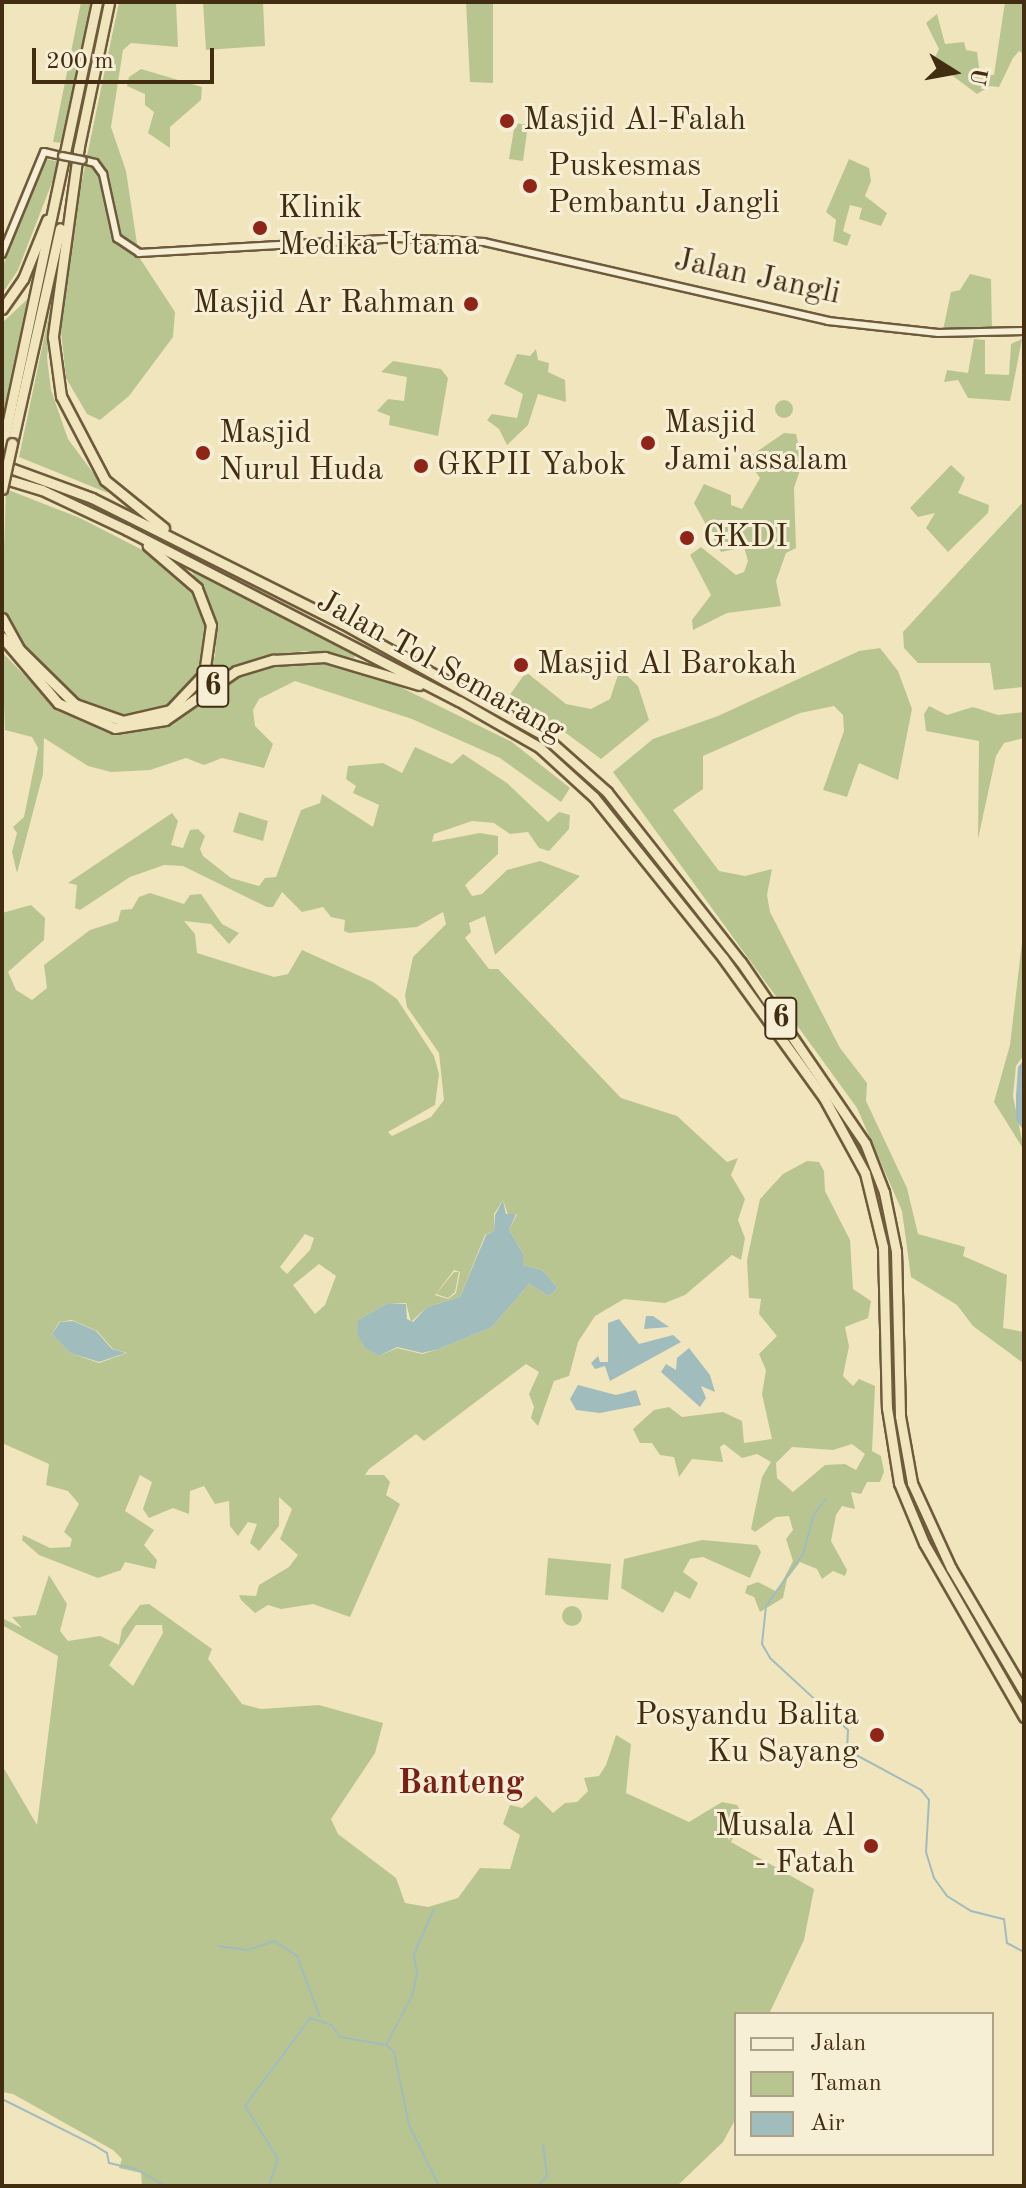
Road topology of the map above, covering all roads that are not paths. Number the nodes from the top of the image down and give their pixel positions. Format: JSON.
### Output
{"nodes":[{"id":1,"x":97,"y":2,"type":"edge"},
{"id":2,"x":109,"y":2,"type":"edge"},
{"id":3,"x":79,"y":146,"type":"junction"},
{"id":4,"x":60,"y":179,"type":"junction"},
{"id":5,"x":2,"y":254,"type":"edge"},
{"id":6,"x":2,"y":309,"type":"edge"},
{"id":7,"x":1024,"y":331,"type":"edge"},
{"id":8,"x":6,"y":444,"type":"edge"},
{"id":9,"x":2,"y":465,"type":"edge"},
{"id":10,"x":2,"y":478,"type":"edge"},
{"id":11,"x":2,"y":489,"type":"edge"},
{"id":12,"x":127,"y":530,"type":"junction"},
{"id":13,"x":222,"y":564,"type":"junction"},
{"id":14,"x":2,"y":618,"type":"edge"},
{"id":15,"x":2,"y":637,"type":"edge"},
{"id":16,"x":459,"y":701,"type":"junction"},
{"id":17,"x":1024,"y":1692,"type":"edge"},
{"id":18,"x":1024,"y":1717,"type":"edge"}],
"edges":[{"from":1,"to":4,"type":"highway","number":"6"},
{"from":2,"to":3,"type":"highway","number":"6"},
{"from":3,"to":8,"type":"highway","number":"6"},
{"from":3,"to":13,"type":"highway","number":"6"},
{"from":4,"to":6,"type":"highway","number":"6"},
{"from":4,"to":8,"type":"highway","number":"6"},
{"from":5,"to":7,"type":"street","name":"Jalan Jangli","bridge":true},
{"from":8,"to":11,"type":"highway","number":"6","bridge":true},
{"from":9,"to":13,"type":"highway","name":"Jalan Tol Semarang","number":"6"},
{"from":10,"to":12,"type":"highway","name":"Jalan Tol Semarang","number":"6"},
{"from":12,"to":14,"type":"highway","number":"6"},
{"from":12,"to":16,"type":"highway","name":"Jalan Tol Semarang","number":"6"},
{"from":13,"to":17,"type":"highway","name":"Jalan Tol Semarang","number":"6"},
{"from":15,"to":16,"type":"highway","number":"6"},
{"from":16,"to":18,"type":"highway","name":"Jalan Tol Semarang","number":"6"}]}
